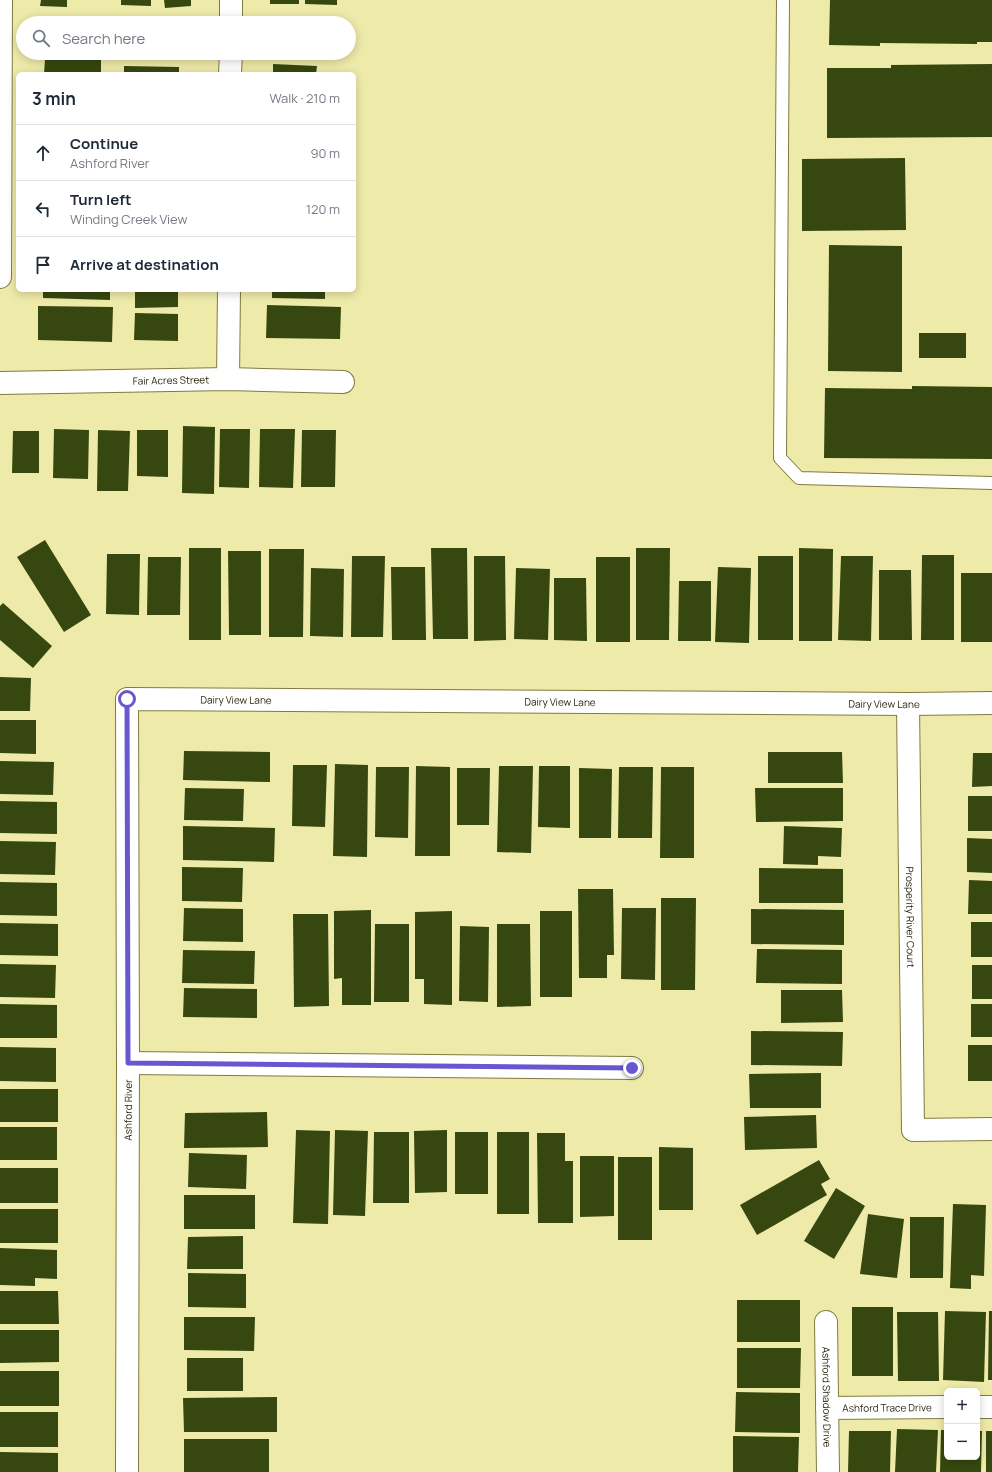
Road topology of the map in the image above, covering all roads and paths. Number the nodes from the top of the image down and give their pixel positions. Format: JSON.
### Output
{"nodes":[{"id":1,"x":1,"y":0,"type":"edge"},
{"id":2,"x":231,"y":0,"type":"edge"},
{"id":3,"x":783,"y":0,"type":"edge"},
{"id":4,"x":231,"y":16,"type":"edge"},
{"id":5,"x":230,"y":60,"type":"edge"},
{"id":6,"x":230,"y":72,"type":"edge"},
{"id":7,"x":0,"y":277,"type":"edge"},
{"id":8,"x":229,"y":292,"type":"edge"},
{"id":9,"x":228,"y":379,"type":"junction"},
{"id":10,"x":343,"y":382,"type":"dead end"},
{"id":11,"x":0,"y":383,"type":"edge"},
{"id":12,"x":992,"y":483,"type":"edge"},
{"id":13,"x":127,"y":699,"type":"joint"},
{"id":14,"x":992,"y":703,"type":"edge"},
{"id":15,"x":908,"y":704,"type":"junction"},
{"id":16,"x":128,"y":1063,"type":"junction"},
{"id":17,"x":632,"y":1068,"type":"dead end"},
{"id":18,"x":992,"y":1129,"type":"edge"},
{"id":19,"x":826,"y":1322,"type":"dead end"},
{"id":20,"x":944,"y":1407,"type":"edge"},
{"id":21,"x":980,"y":1407,"type":"edge"},
{"id":22,"x":992,"y":1407,"type":"edge"},
{"id":23,"x":827,"y":1408,"type":"junction"},
{"id":24,"x":127,"y":1472,"type":"edge"},
{"id":25,"x":828,"y":1472,"type":"edge"}],
"edges":[{"from":1,"to":7,"type":"street"},
{"from":2,"to":4,"type":"street"},
{"from":3,"to":12,"type":"lane"},
{"from":5,"to":6,"type":"street"},
{"from":8,"to":9,"type":"street"},
{"from":9,"to":10,"type":"street","name":"Fair Acres Street"},
{"from":9,"to":11,"type":"street","name":"Fair Acres Street"},
{"from":13,"to":15,"type":"street","name":"Dairy View Lane"},
{"from":13,"to":16,"type":"street","name":"Ashford River"},
{"from":14,"to":15,"type":"street","name":"Dairy View Lane"},
{"from":15,"to":18,"type":"street","name":"Prosperity River Court"},
{"from":16,"to":17,"type":"street"},
{"from":16,"to":24,"type":"street","name":"Ashford River"},
{"from":19,"to":23,"type":"street","name":"Ashford Shadow Drive"},
{"from":20,"to":23,"type":"street","name":"Ashford Trace Drive"},
{"from":21,"to":22,"type":"street"},
{"from":23,"to":25,"type":"street","name":"Ashford Shadow Drive"}]}
